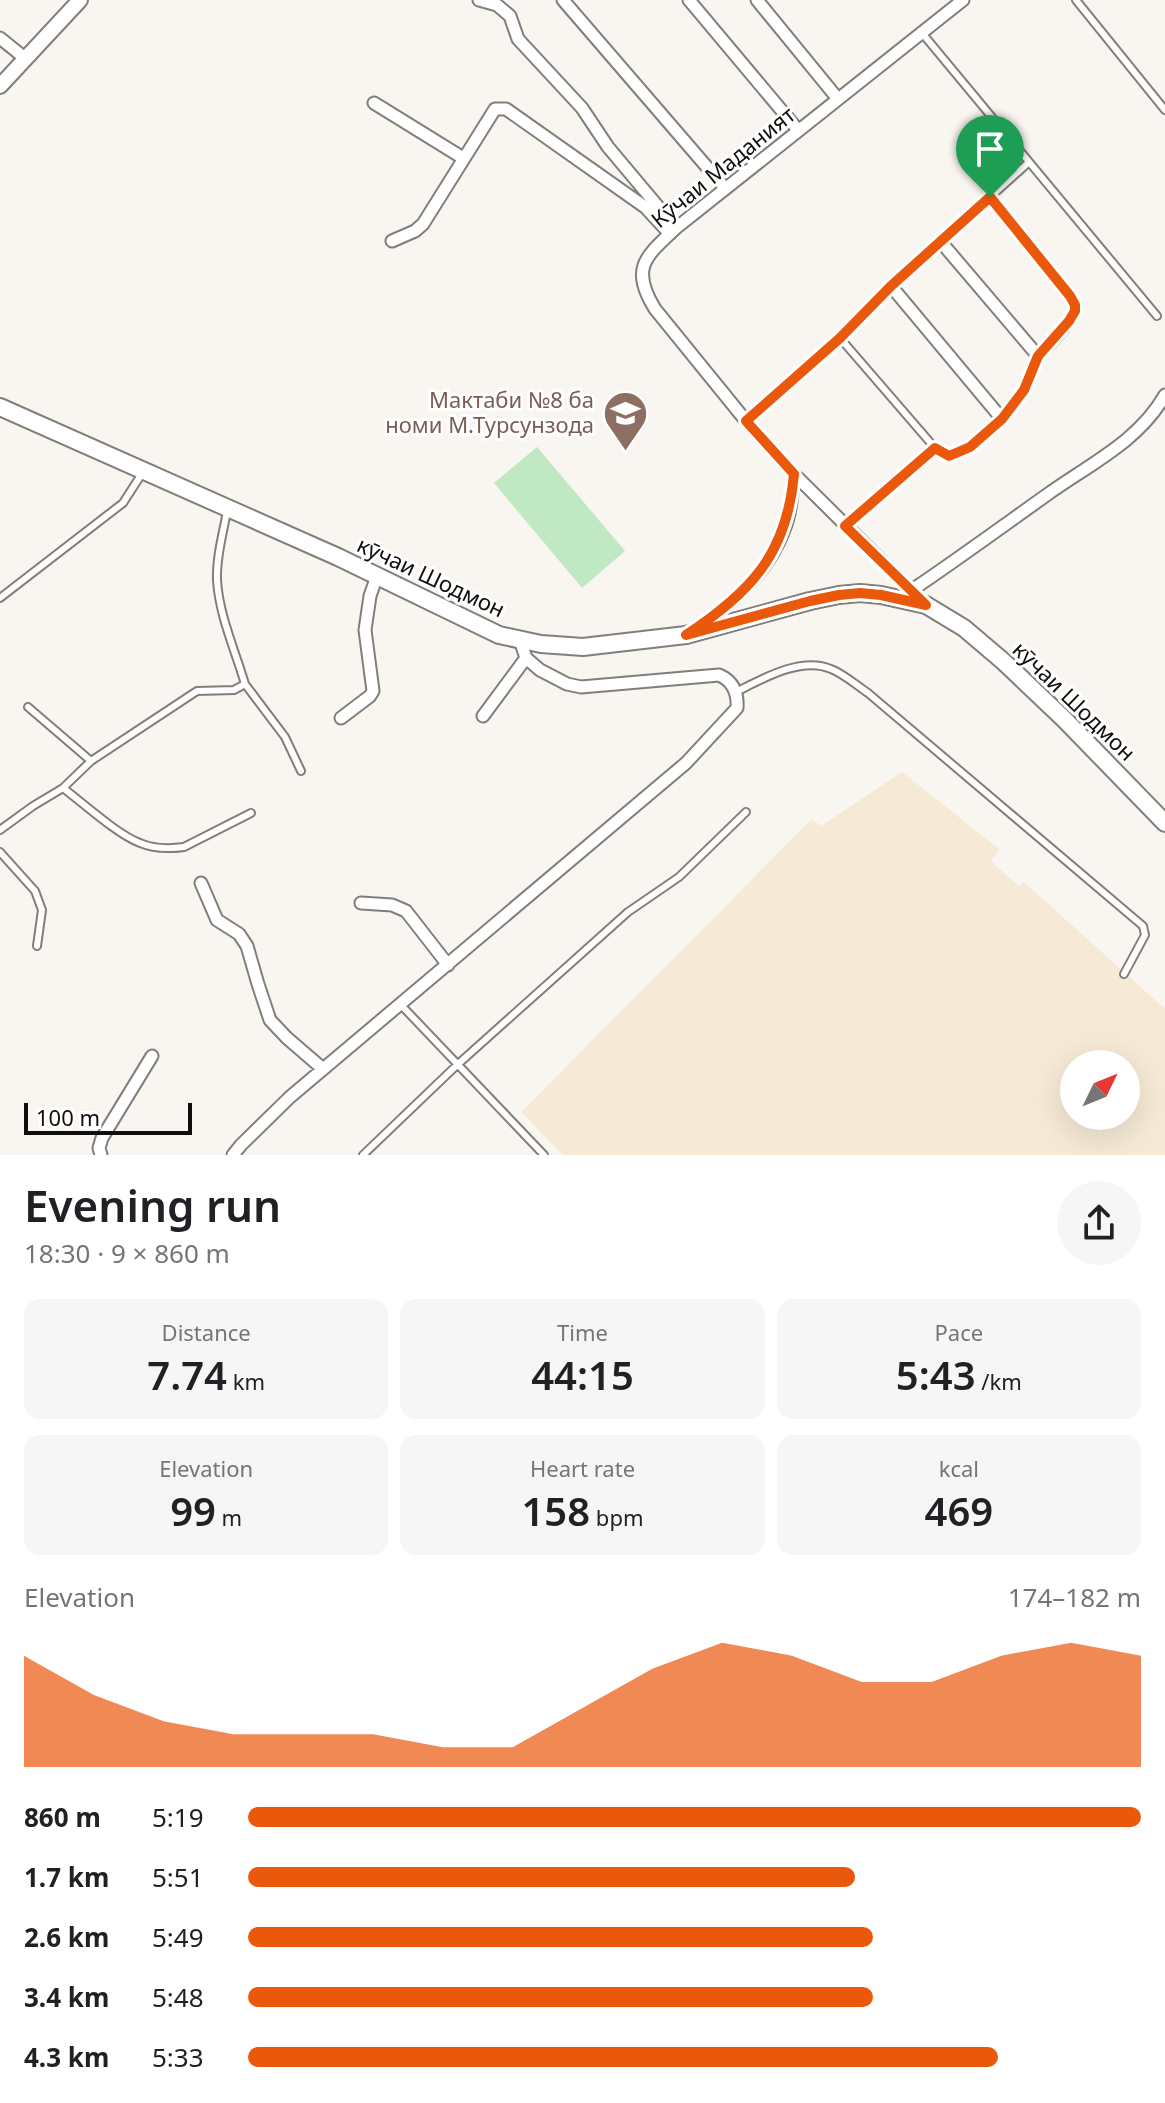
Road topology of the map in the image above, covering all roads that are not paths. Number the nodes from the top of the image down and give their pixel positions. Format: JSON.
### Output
{"nodes":[{"id":1,"x":80,"y":0,"type":"edge"},
{"id":2,"x":479,"y":0,"type":"edge"},
{"id":3,"x":563,"y":0,"type":"edge"},
{"id":4,"x":689,"y":0,"type":"edge"},
{"id":5,"x":757,"y":0,"type":"edge"},
{"id":6,"x":963,"y":0,"type":"edge"},
{"id":7,"x":1076,"y":0,"type":"edge"},
{"id":8,"x":922,"y":33,"type":"junction"},
{"id":9,"x":0,"y":38,"type":"edge"},
{"id":10,"x":26,"y":59,"type":"junction"},
{"id":11,"x":0,"y":86,"type":"edge"},
{"id":12,"x":838,"y":99,"type":"junction"},
{"id":13,"x":374,"y":103,"type":"dead end"},
{"id":14,"x":1165,"y":110,"type":"edge"},
{"id":15,"x":798,"y":130,"type":"junction"},
{"id":16,"x":463,"y":158,"type":"junction"},
{"id":17,"x":1028,"y":163,"type":"junction"},
{"id":18,"x":725,"y":188,"type":"junction"},
{"id":19,"x":990,"y":197,"type":"junction"},
{"id":20,"x":673,"y":231,"type":"junction"},
{"id":21,"x":392,"y":241,"type":"dead end"},
{"id":22,"x":941,"y":242,"type":"junction"},
{"id":23,"x":891,"y":286,"type":"junction"},
{"id":24,"x":1157,"y":316,"type":"dead end"},
{"id":25,"x":840,"y":338,"type":"junction"},
{"id":26,"x":1038,"y":356,"type":"junction"},
{"id":27,"x":1165,"y":395,"type":"edge"},
{"id":28,"x":0,"y":407,"type":"edge"},
{"id":29,"x":1002,"y":419,"type":"junction"},
{"id":30,"x":746,"y":421,"type":"junction"},
{"id":31,"x":935,"y":448,"type":"junction"},
{"id":32,"x":144,"y":471,"type":"junction"},
{"id":33,"x":794,"y":474,"type":"junction"},
{"id":34,"x":228,"y":508,"type":"junction"},
{"id":35,"x":845,"y":526,"type":"junction"},
{"id":36,"x":377,"y":576,"type":"junction"},
{"id":37,"x":912,"y":590,"type":"junction"},
{"id":38,"x":0,"y":598,"type":"edge"},
{"id":39,"x":926,"y":605,"type":"junction"},
{"id":40,"x":686,"y":635,"type":"junction"},
{"id":41,"x":520,"y":640,"type":"junction"},
{"id":42,"x":526,"y":658,"type":"junction"},
{"id":43,"x":245,"y":684,"type":"junction"},
{"id":44,"x":736,"y":692,"type":"junction"},
{"id":45,"x":28,"y":707,"type":"dead end"},
{"id":46,"x":483,"y":716,"type":"dead end"},
{"id":47,"x":341,"y":718,"type":"dead end"},
{"id":48,"x":91,"y":761,"type":"junction"},
{"id":49,"x":301,"y":771,"type":"dead end"},
{"id":50,"x":63,"y":788,"type":"junction"},
{"id":51,"x":746,"y":812,"type":"dead end"},
{"id":52,"x":251,"y":813,"type":"dead end"},
{"id":53,"x":1165,"y":823,"type":"edge"},
{"id":54,"x":0,"y":830,"type":"edge"},
{"id":55,"x":0,"y":852,"type":"edge"},
{"id":56,"x":201,"y":883,"type":"dead end"},
{"id":57,"x":361,"y":903,"type":"dead end"},
{"id":58,"x":37,"y":946,"type":"dead end"},
{"id":59,"x":448,"y":965,"type":"junction"},
{"id":60,"x":1124,"y":974,"type":"dead end"},
{"id":61,"x":401,"y":1005,"type":"junction"},
{"id":62,"x":152,"y":1056,"type":"dead end"},
{"id":63,"x":457,"y":1065,"type":"junction"},
{"id":64,"x":323,"y":1069,"type":"junction"},
{"id":65,"x":101,"y":1155,"type":"edge"},
{"id":66,"x":233,"y":1155,"type":"edge"},
{"id":67,"x":363,"y":1155,"type":"edge"},
{"id":68,"x":544,"y":1155,"type":"edge"}],
"edges":[{"from":1,"to":10,"type":"street"},
{"from":2,"to":20,"type":"street"},
{"from":3,"to":18,"type":"street"},
{"from":4,"to":15,"type":"street"},
{"from":5,"to":12,"type":"street"},
{"from":6,"to":8,"type":"street","name":"Кӯчаи Маданият"},
{"from":7,"to":14,"type":"lane"},
{"from":8,"to":12,"type":"street","name":"Кӯчаи Маданият"},
{"from":8,"to":17,"type":"lane"},
{"from":9,"to":10,"type":"street"},
{"from":10,"to":11,"type":"street"},
{"from":12,"to":15,"type":"street","name":"Кӯчаи Маданият"},
{"from":13,"to":16,"type":"street"},
{"from":15,"to":18,"type":"street","name":"Кӯчаи Маданият"},
{"from":16,"to":20,"type":"street"},
{"from":16,"to":21,"type":"street"},
{"from":17,"to":19,"type":"lane"},
{"from":17,"to":24,"type":"lane"},
{"from":18,"to":20,"type":"street","name":"Кӯчаи Маданият"},
{"from":19,"to":22,"type":"lane"},
{"from":19,"to":26,"type":"street"},
{"from":20,"to":30,"type":"street","name":"Кӯчаи Маданият"},
{"from":22,"to":23,"type":"lane"},
{"from":22,"to":26,"type":"street"},
{"from":23,"to":25,"type":"lane"},
{"from":23,"to":29,"type":"street"},
{"from":25,"to":30,"type":"lane"},
{"from":25,"to":31,"type":"lane"},
{"from":26,"to":29,"type":"lane"},
{"from":27,"to":37,"type":"street"},
{"from":28,"to":32,"type":"main road","name":"кӯчаи Шодмон"},
{"from":29,"to":31,"type":"lane"},
{"from":30,"to":33,"type":"street","name":"Кӯчаи Маданият"},
{"from":31,"to":35,"type":"lane"},
{"from":32,"to":34,"type":"main road","name":"кӯчаи Шодмон"},
{"from":32,"to":38,"type":"lane"},
{"from":33,"to":35,"type":"street","name":"Кӯчаи Маданият"},
{"from":33,"to":40,"type":"street"},
{"from":34,"to":36,"type":"main road","name":"кӯчаи Шодмон"},
{"from":34,"to":43,"type":"lane"},
{"from":35,"to":37,"type":"street","name":"Кӯчаи Маданият"},
{"from":36,"to":41,"type":"main road","name":"кӯчаи Шодмон"},
{"from":36,"to":47,"type":"street"},
{"from":37,"to":39,"type":"street","name":"Кӯчаи Маданият"},
{"from":39,"to":40,"type":"main road","name":"кӯчаи Шодмон"},
{"from":39,"to":53,"type":"main road","name":"кӯчаи Шодмон"},
{"from":40,"to":41,"type":"main road","name":"кӯчаи Шодмон"},
{"from":41,"to":42,"type":"street"},
{"from":42,"to":44,"type":"street"},
{"from":42,"to":46,"type":"street"},
{"from":43,"to":48,"type":"lane"},
{"from":43,"to":49,"type":"lane"},
{"from":44,"to":59,"type":"street"},
{"from":44,"to":60,"type":"lane"},
{"from":45,"to":48,"type":"lane"},
{"from":48,"to":50,"type":"lane"},
{"from":50,"to":52,"type":"lane"},
{"from":50,"to":54,"type":"lane"},
{"from":51,"to":63,"type":"lane"},
{"from":55,"to":58,"type":"lane"},
{"from":56,"to":64,"type":"street"},
{"from":57,"to":59,"type":"street"},
{"from":59,"to":61,"type":"street"},
{"from":61,"to":63,"type":"lane"},
{"from":61,"to":64,"type":"street"},
{"from":62,"to":65,"type":"street"},
{"from":63,"to":67,"type":"lane"},
{"from":63,"to":68,"type":"lane"},
{"from":64,"to":66,"type":"street"}]}
